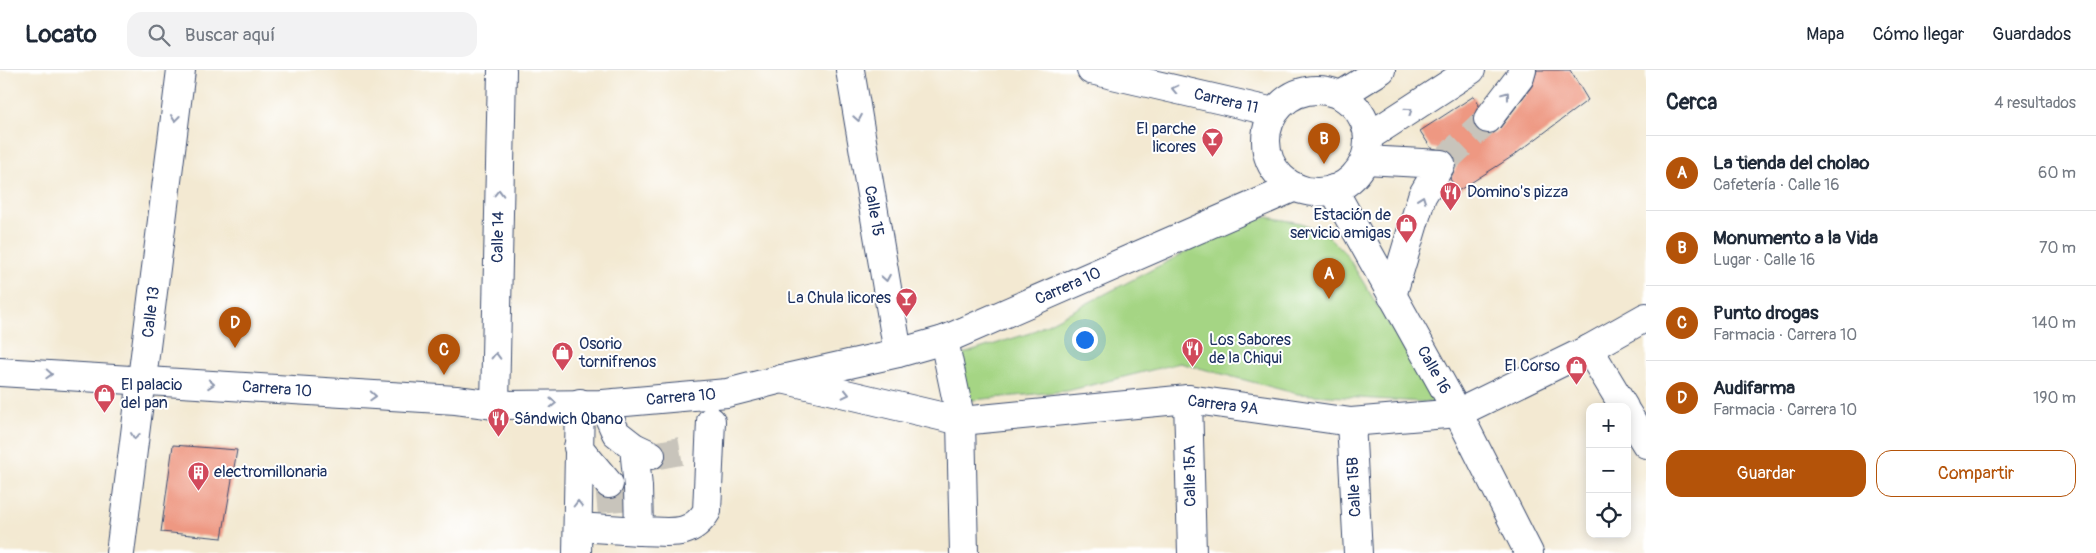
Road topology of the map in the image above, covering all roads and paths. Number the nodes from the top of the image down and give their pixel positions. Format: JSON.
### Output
{"nodes":[{"id":1,"x":181,"y":70,"type":"edge"},
{"id":2,"x":502,"y":70,"type":"edge"},
{"id":3,"x":850,"y":70,"type":"edge"},
{"id":4,"x":1091,"y":70,"type":"edge"},
{"id":5,"x":1380,"y":70,"type":"edge"},
{"id":6,"x":1471,"y":70,"type":"edge"},
{"id":7,"x":1522,"y":70,"type":"edge"},
{"id":8,"x":1341,"y":95,"type":"junction"},
{"id":9,"x":1274,"y":112,"type":"junction"},
{"id":10,"x":1488,"y":119,"type":"tunnel mouth"},
{"id":11,"x":1367,"y":148,"type":"junction"},
{"id":12,"x":1295,"y":187,"type":"junction"},
{"id":13,"x":1333,"y":189,"type":"junction"},
{"id":14,"x":1392,"y":296,"type":"junction"},
{"id":15,"x":1646,"y":317,"type":"edge"},
{"id":16,"x":944,"y":340,"type":"junction"},
{"id":17,"x":1589,"y":349,"type":"junction"},
{"id":18,"x":898,"y":353,"type":"junction"},
{"id":19,"x":0,"y":372,"type":"edge"},
{"id":20,"x":782,"y":379,"type":"junction"},
{"id":21,"x":142,"y":380,"type":"junction"},
{"id":22,"x":727,"y":393,"type":"junction"},
{"id":23,"x":1188,"y":399,"type":"junction"},
{"id":24,"x":591,"y":403,"type":"junction"},
{"id":25,"x":1622,"y":403,"type":"edge"},
{"id":26,"x":495,"y":405,"type":"junction"},
{"id":27,"x":1458,"y":414,"type":"junction"},
{"id":28,"x":1631,"y":420,"type":"edge"},
{"id":29,"x":711,"y":421,"type":"junction"},
{"id":30,"x":961,"y":421,"type":"junction"},
{"id":31,"x":1351,"y":422,"type":"junction"},
{"id":32,"x":1646,"y":444,"type":"edge"},
{"id":33,"x":578,"y":447,"type":"junction"},
{"id":34,"x":692,"y":449,"type":"tunnel mouth"},
{"id":35,"x":610,"y":484,"type":"tunnel mouth"},
{"id":36,"x":1505,"y":510,"type":"junction"},
{"id":37,"x":638,"y":531,"type":"junction"},
{"id":38,"x":590,"y":533,"type":"edge"},
{"id":39,"x":120,"y":553,"type":"edge"},
{"id":40,"x":964,"y":553,"type":"edge"},
{"id":41,"x":1192,"y":553,"type":"edge"},
{"id":42,"x":1358,"y":553,"type":"edge"},
{"id":43,"x":1508,"y":553,"type":"edge"},
{"id":44,"x":1528,"y":553,"type":"edge"}],
"edges":[{"from":1,"to":21,"type":"street","name":"Calle 13","one_way":true},
{"from":26,"to":2,"type":"street","name":"Calle 14","one_way":true},
{"from":3,"to":18,"type":"street","name":"Calle 15","one_way":true},
{"from":9,"to":4,"type":"street","name":"Carrera 11","one_way":true},
{"from":5,"to":8,"type":"street"},
{"from":11,"to":6,"type":"street","one_way":true},
{"from":10,"to":7,"type":"street","one_way":true},
{"from":8,"to":9,"type":"street"},
{"from":8,"to":11,"type":"street"},
{"from":9,"to":12,"type":"street"},
{"from":11,"to":13,"type":"street"},
{"from":14,"to":11,"type":"street","one_way":true},
{"from":12,"to":13,"type":"street"},
{"from":12,"to":16,"type":"street","name":"Carrera 10"},
{"from":13,"to":14,"type":"street","name":"Calle 16"},
{"from":14,"to":27,"type":"street","name":"Calle 16"},
{"from":15,"to":17,"type":"street","name":"Carrera 9A"},
{"from":16,"to":18,"type":"street","name":"Carrera 10"},
{"from":16,"to":30,"type":"street"},
{"from":17,"to":25,"type":"street"},
{"from":17,"to":27,"type":"street","name":"Carrera 9A"},
{"from":18,"to":20,"type":"street","name":"Carrera 10"},
{"from":19,"to":21,"type":"street","name":"Carrera 10","one_way":true},
{"from":20,"to":22,"type":"street","name":"Carrera 10"},
{"from":20,"to":30,"type":"street","name":"Carrera 9A","one_way":true},
{"from":21,"to":26,"type":"street","name":"Carrera 10","one_way":true},
{"from":21,"to":39,"type":"street","name":"Calle 13","one_way":true},
{"from":22,"to":24,"type":"street","name":"Carrera 10"},
{"from":22,"to":29,"type":"street"},
{"from":23,"to":30,"type":"street","name":"Carrera 9A"},
{"from":23,"to":31,"type":"street","name":"Carrera 9A"},
{"from":23,"to":41,"type":"street","name":"Calle 15A"},
{"from":26,"to":24,"type":"street","name":"Carrera 10","one_way":true},
{"from":24,"to":33,"type":"street"},
{"from":24,"to":37,"type":"street"},
{"from":27,"to":31,"type":"street","name":"Carrera 9A"},
{"from":27,"to":36,"type":"street","name":"Calle 16"},
{"from":28,"to":32,"type":"street"},
{"from":29,"to":34,"type":"street"},
{"from":29,"to":37,"type":"street"},
{"from":30,"to":40,"type":"street"},
{"from":31,"to":42,"type":"street","name":"Calle 15B"},
{"from":33,"to":35,"type":"street"},
{"from":38,"to":33,"type":"street","one_way":true},
{"from":36,"to":43,"type":"street"},
{"from":36,"to":44,"type":"street","name":"Calle 16"},
{"from":37,"to":38,"type":"street"}]}
